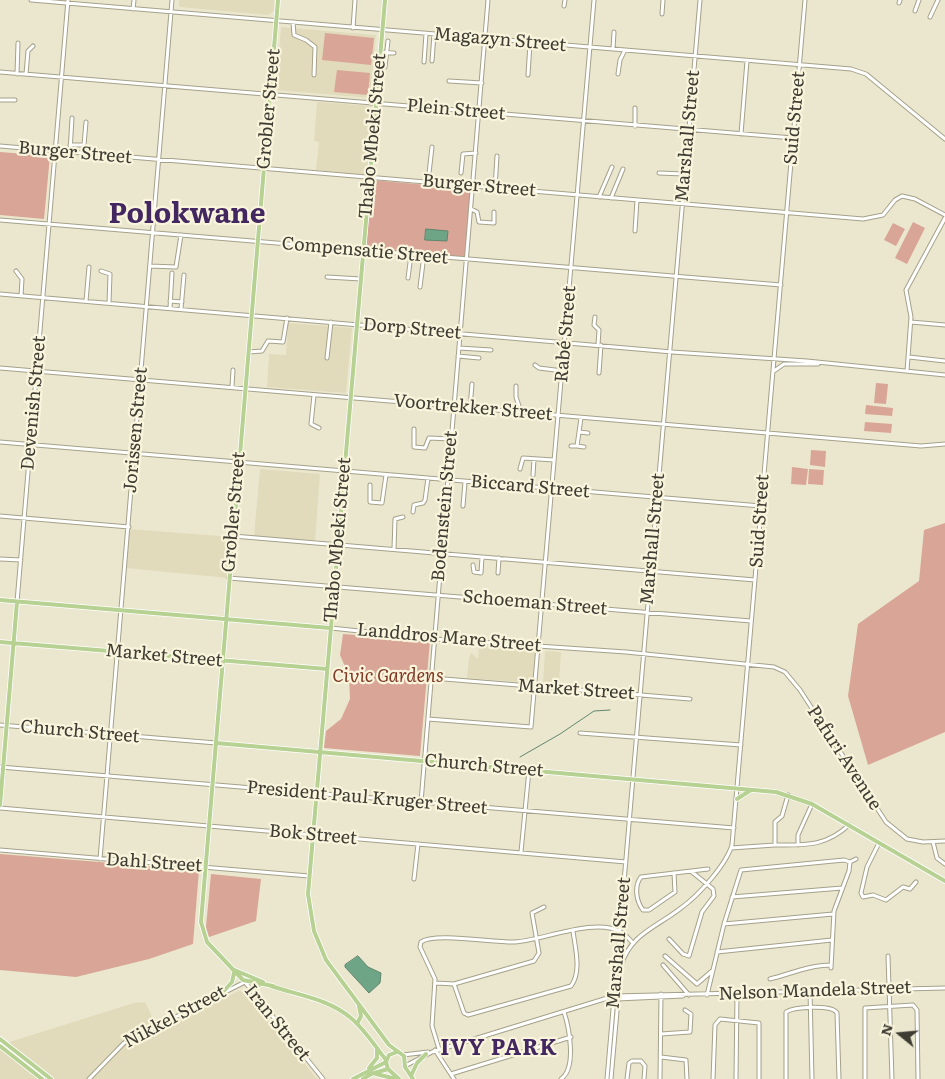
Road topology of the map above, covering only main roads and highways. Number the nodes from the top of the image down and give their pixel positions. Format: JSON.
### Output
{"nodes":[{"id":1,"x":278,"y":0,"type":"edge"},
{"id":2,"x":385,"y":0,"type":"edge"},
{"id":3,"x":0,"y":600,"type":"edge"},
{"id":4,"x":17,"y":602,"type":"junction"},
{"id":5,"x":226,"y":619,"type":"junction"},
{"id":6,"x":330,"y":628,"type":"junction"},
{"id":7,"x":0,"y":642,"type":"edge"},
{"id":8,"x":13,"y":643,"type":"junction"},
{"id":9,"x":223,"y":661,"type":"junction"},
{"id":10,"x":327,"y":669,"type":"junction"},
{"id":11,"x":216,"y":743,"type":"junction"},
{"id":12,"x":319,"y":752,"type":"junction"},
{"id":13,"x":2,"y":767,"type":"edge"},
{"id":14,"x":753,"y":789,"type":"junction"},
{"id":15,"x":737,"y":800,"type":"road end"},
{"id":16,"x":0,"y":807,"type":"edge"},
{"id":17,"x":945,"y":881,"type":"edge"},
{"id":18,"x":232,"y":970,"type":"junction"},
{"id":19,"x":262,"y":984,"type":"junction"},
{"id":20,"x":273,"y":986,"type":"junction"},
{"id":21,"x":222,"y":993,"type":"road end"},
{"id":22,"x":259,"y":997,"type":"road end"},
{"id":23,"x":358,"y":1004,"type":"junction"},
{"id":24,"x":357,"y":1024,"type":"junction"},
{"id":25,"x":0,"y":1039,"type":"edge"},
{"id":26,"x":0,"y":1046,"type":"edge"},
{"id":27,"x":377,"y":1048,"type":"junction"},
{"id":28,"x":397,"y":1052,"type":"junction"},
{"id":29,"x":426,"y":1054,"type":"road end"},
{"id":30,"x":386,"y":1061,"type":"junction"},
{"id":31,"x":388,"y":1069,"type":"junction"},
{"id":32,"x":401,"y":1070,"type":"junction"},
{"id":33,"x":366,"y":1071,"type":"junction"},
{"id":34,"x":371,"y":1074,"type":"junction"},
{"id":35,"x":412,"y":1077,"type":"edge"},
{"id":36,"x":42,"y":1079,"type":"edge"},
{"id":37,"x":51,"y":1079,"type":"edge"},
{"id":38,"x":353,"y":1079,"type":"edge"},
{"id":39,"x":363,"y":1079,"type":"edge"},
{"id":40,"x":397,"y":1079,"type":"edge"}],
"edges":[{"from":1,"to":5,"type":"main road","name":"Grobler Street"},
{"from":2,"to":6,"type":"main road","name":"Thabo Mbeki Street"},
{"from":3,"to":4,"type":"main road","name":"Landdros Mare Street"},
{"from":4,"to":5,"type":"main road","name":"Landdros Mare Street"},
{"from":4,"to":8,"type":"main road","name":"Devenish Street"},
{"from":5,"to":6,"type":"main road","name":"Landdros Mare Street"},
{"from":5,"to":9,"type":"main road","name":"Grobler Street"},
{"from":6,"to":10,"type":"main road","name":"Thabo Mbeki Street"},
{"from":7,"to":8,"type":"main road","name":"Market Street"},
{"from":8,"to":9,"type":"main road","name":"Market Street"},
{"from":8,"to":13,"type":"main road","name":"Devenish Street"},
{"from":9,"to":10,"type":"main road","name":"Market Street"},
{"from":9,"to":11,"type":"main road","name":"Grobler Street"},
{"from":10,"to":12,"type":"main road","name":"Thabo Mbeki Street"},
{"from":11,"to":12,"type":"main road","name":"Church Street"},
{"from":11,"to":18,"type":"main road","name":"Grobler Street"},
{"from":12,"to":14,"type":"main road","name":"Church Street"},
{"from":12,"to":23,"type":"main road","name":"Thabo Mbeki Street"},
{"from":13,"to":16,"type":"main road","name":"Devenish Street"},
{"from":14,"to":15,"type":"main road"},
{"from":14,"to":17,"type":"main road","name":"Church Street"},
{"from":18,"to":19,"type":"main road","name":"Iran Street"},
{"from":18,"to":20,"type":"main road"},
{"from":18,"to":21,"type":"main road"},
{"from":19,"to":20,"type":"main road"},
{"from":19,"to":22,"type":"main road"},
{"from":20,"to":24,"type":"main road"},
{"from":23,"to":24,"type":"main road"},
{"from":23,"to":28,"type":"main road","name":"Thabo Mbeki Street"},
{"from":24,"to":27,"type":"main road"},
{"from":25,"to":37,"type":"main road"},
{"from":26,"to":36,"type":"main road"},
{"from":27,"to":30,"type":"main road"},
{"from":27,"to":33,"type":"main road"},
{"from":28,"to":30,"type":"main road"},
{"from":28,"to":32,"type":"main road","name":"Thabo Mbeki Street"},
{"from":29,"to":35,"type":"main road"},
{"from":30,"to":31,"type":"main road"},
{"from":30,"to":33,"type":"main road"},
{"from":31,"to":32,"type":"main road"},
{"from":31,"to":34,"type":"main road"},
{"from":32,"to":35,"type":"main road"},
{"from":32,"to":40,"type":"main road"},
{"from":33,"to":38,"type":"main road"},
{"from":34,"to":39,"type":"main road"},
{"from":34,"to":40,"type":"main road"}]}
